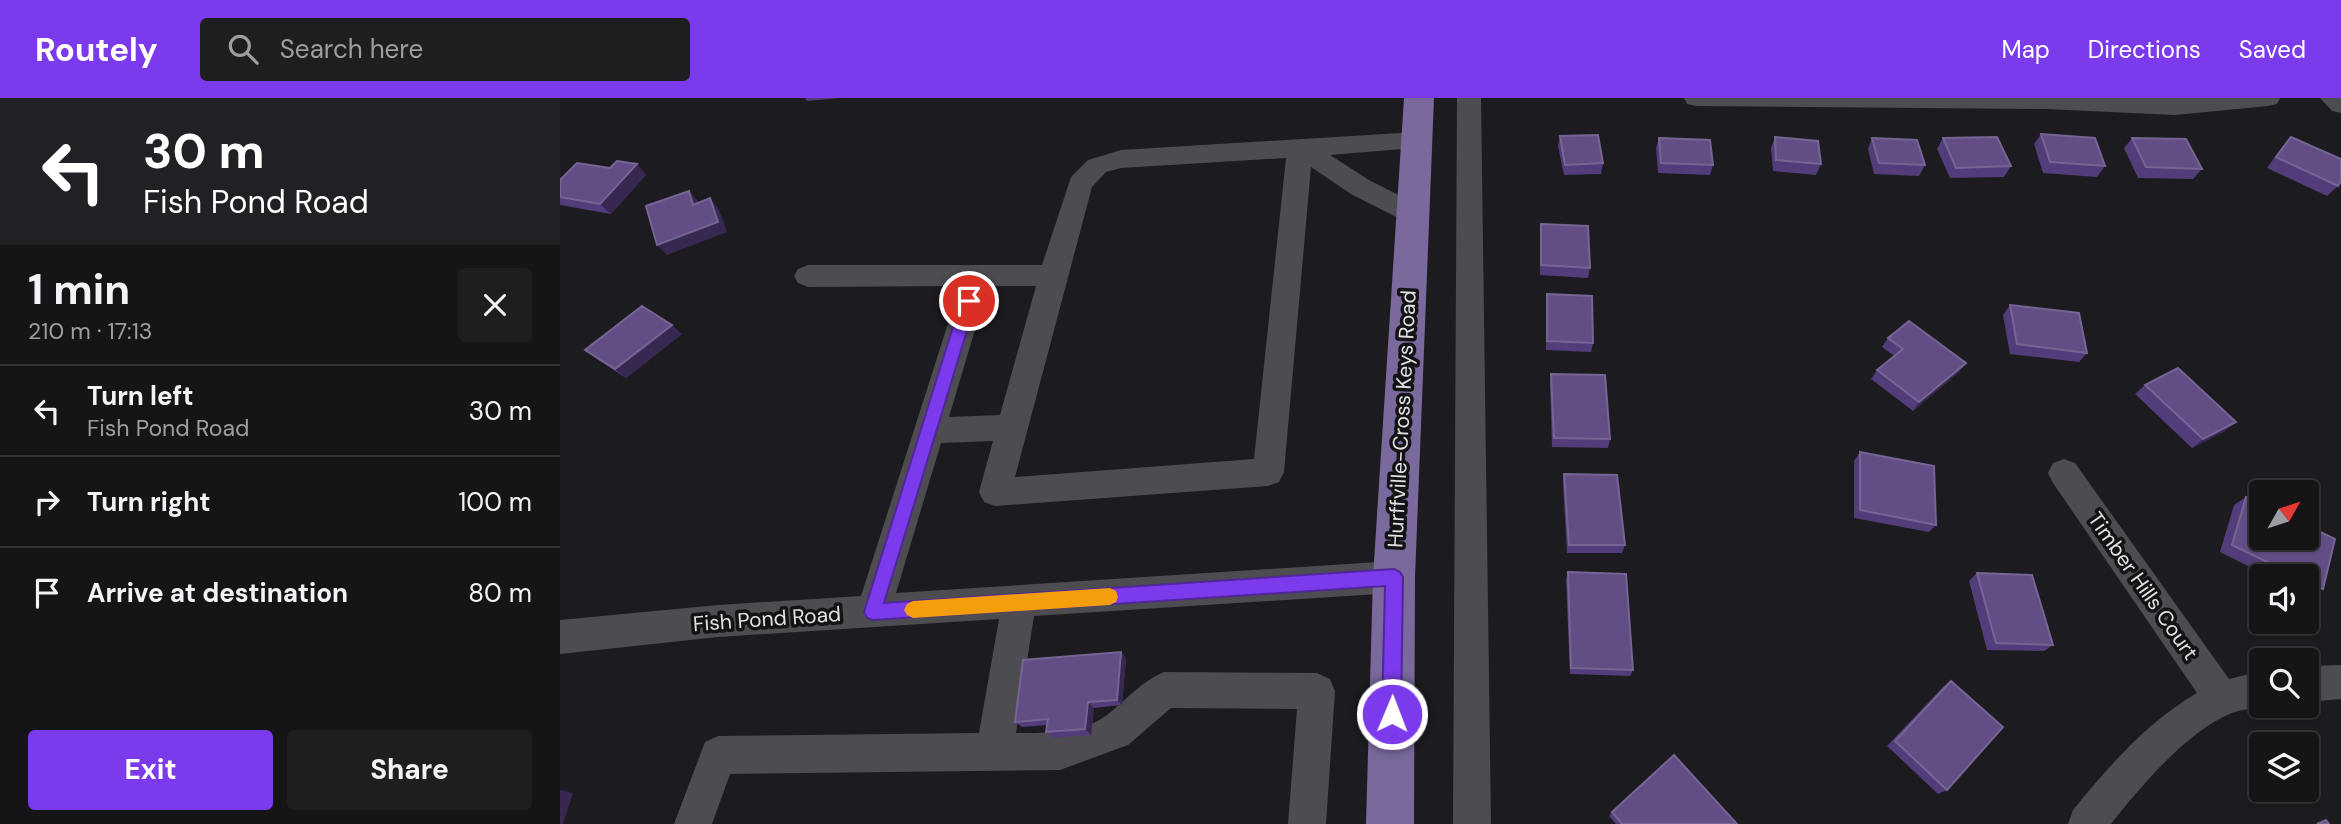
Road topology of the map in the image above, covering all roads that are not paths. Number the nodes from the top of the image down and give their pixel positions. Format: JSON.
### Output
{"nodes":[{"id":1,"x":1419,"y":98,"type":"edge"},
{"id":2,"x":1469,"y":98,"type":"edge"},
{"id":3,"x":1696,"y":98,"type":"edge"},
{"id":4,"x":2268,"y":98,"type":"edge"},
{"id":5,"x":2332,"y":98,"type":"edge"},
{"id":6,"x":2341,"y":105,"type":"edge"},
{"id":7,"x":1417,"y":141,"type":"junction"},
{"id":8,"x":1300,"y":150,"type":"junction"},
{"id":9,"x":1413,"y":214,"type":"junction"},
{"id":10,"x":808,"y":275,"type":"dead end"},
{"id":11,"x":976,"y":275,"type":"junction"},
{"id":12,"x":1053,"y":276,"type":"junction"},
{"id":13,"x":1012,"y":428,"type":"junction"},
{"id":14,"x":929,"y":430,"type":"junction"},
{"id":15,"x":2064,"y":474,"type":"dead end"},
{"id":16,"x":1394,"y":577,"type":"junction"},
{"id":17,"x":1019,"y":603,"type":"junction"},
{"id":18,"x":873,"y":612,"type":"junction"},
{"id":19,"x":560,"y":637,"type":"edge"},
{"id":20,"x":2341,"y":682,"type":"edge"},
{"id":21,"x":2319,"y":683,"type":"edge"},
{"id":22,"x":2249,"y":692,"type":"edge"},
{"id":23,"x":2222,"y":699,"type":"junction"},
{"id":24,"x":995,"y":751,"type":"junction"},
{"id":25,"x":693,"y":824,"type":"edge"},
{"id":26,"x":1307,"y":824,"type":"edge"},
{"id":27,"x":1390,"y":824,"type":"edge"},
{"id":28,"x":1472,"y":824,"type":"edge"},
{"id":29,"x":2087,"y":824,"type":"edge"}],
"edges":[{"from":1,"to":7,"type":"main road","name":"Hurffville-Cross Keys Road"},
{"from":2,"to":28,"type":"street"},
{"from":3,"to":4,"type":"street"},
{"from":5,"to":6,"type":"street"},
{"from":7,"to":8,"type":"street"},
{"from":7,"to":9,"type":"main road","name":"Hurffville-Cross Keys Road"},
{"from":8,"to":9,"type":"street"},
{"from":8,"to":12,"type":"street"},
{"from":8,"to":13,"type":"street"},
{"from":9,"to":16,"type":"main road","name":"Hurffville-Cross Keys Road"},
{"from":10,"to":11,"type":"street"},
{"from":11,"to":12,"type":"street"},
{"from":11,"to":14,"type":"street"},
{"from":12,"to":13,"type":"street"},
{"from":13,"to":14,"type":"street"},
{"from":14,"to":18,"type":"street"},
{"from":15,"to":23,"type":"street","name":"Timber Hills Court"},
{"from":16,"to":17,"type":"street","name":"Fish Pond Road"},
{"from":16,"to":27,"type":"main road","name":"Hurffville-Cross Keys Road"},
{"from":17,"to":18,"type":"street","name":"Fish Pond Road"},
{"from":17,"to":24,"type":"street"},
{"from":18,"to":19,"type":"street","name":"Fish Pond Road"},
{"from":20,"to":21,"type":"street"},
{"from":22,"to":23,"type":"street"},
{"from":23,"to":29,"type":"street"},
{"from":24,"to":25,"type":"street"},
{"from":24,"to":26,"type":"street"}]}
